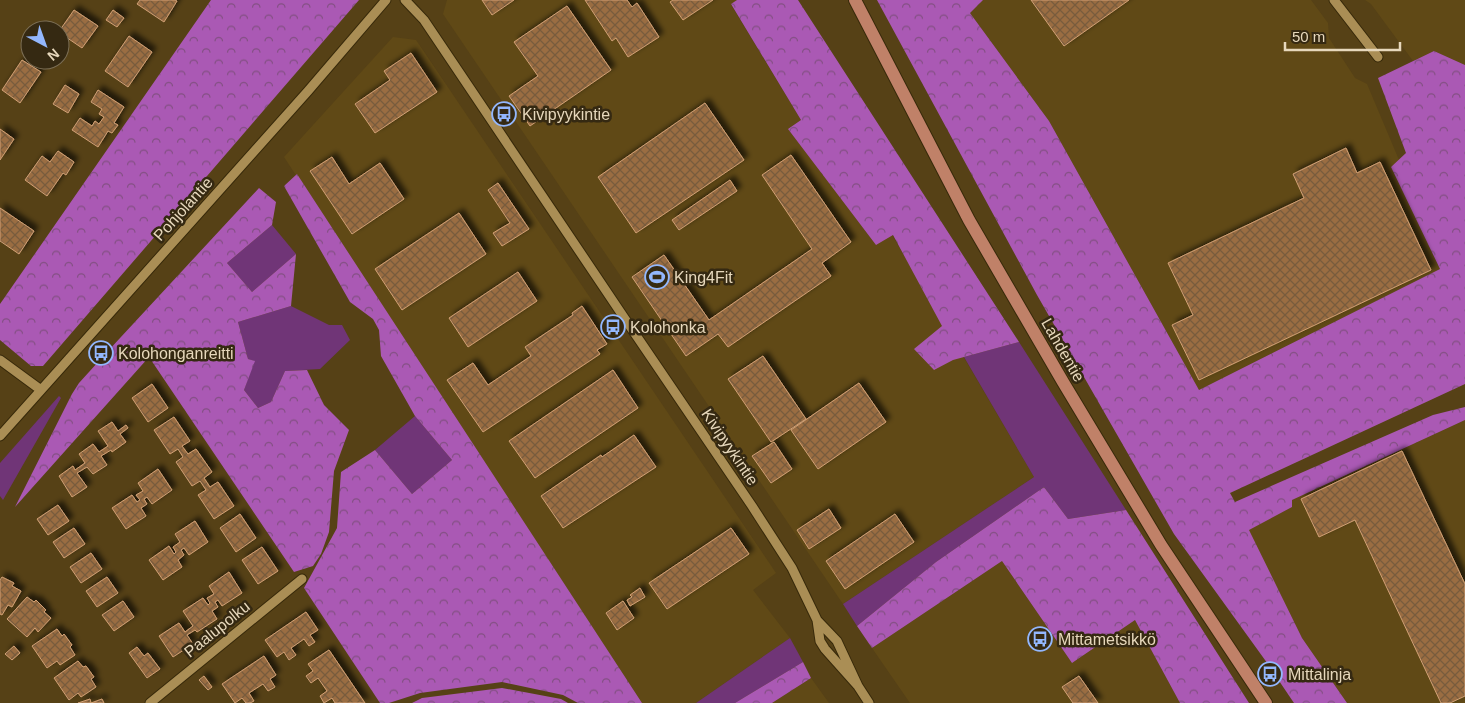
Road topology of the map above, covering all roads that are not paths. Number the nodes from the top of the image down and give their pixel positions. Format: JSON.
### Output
{"nodes":[{"id":1,"x":386,"y":0,"type":"edge"},
{"id":2,"x":405,"y":0,"type":"edge"},
{"id":3,"x":855,"y":0,"type":"edge"},
{"id":4,"x":1334,"y":0,"type":"edge"},
{"id":5,"x":1378,"y":57,"type":"dead end"},
{"id":6,"x":0,"y":360,"type":"edge"},
{"id":7,"x":41,"y":390,"type":"junction"},
{"id":8,"x":0,"y":436,"type":"edge"},
{"id":9,"x":302,"y":579,"type":"dead end"},
{"id":10,"x":817,"y":620,"type":"junction"},
{"id":11,"x":858,"y":686,"type":"junction"},
{"id":12,"x":150,"y":703,"type":"edge"},
{"id":13,"x":869,"y":703,"type":"edge"},
{"id":14,"x":1266,"y":703,"type":"edge"}],
"edges":[{"from":1,"to":7,"type":"street","name":"Pohjolantie"},
{"from":2,"to":10,"type":"street","name":"Kivipyykintie"},
{"from":3,"to":14,"type":"main road","name":"Lahdentie"},
{"from":4,"to":5,"type":"street"},
{"from":6,"to":7,"type":"street"},
{"from":7,"to":8,"type":"street","name":"Pohjolantie"},
{"from":9,"to":12,"type":"street","name":"Paalupolku"},
{"from":10,"to":11,"type":"street","name":"Kivipyykintie"},
{"from":10,"to":11,"type":"street","name":"Kivipyykintie"},
{"from":11,"to":13,"type":"street"}]}
